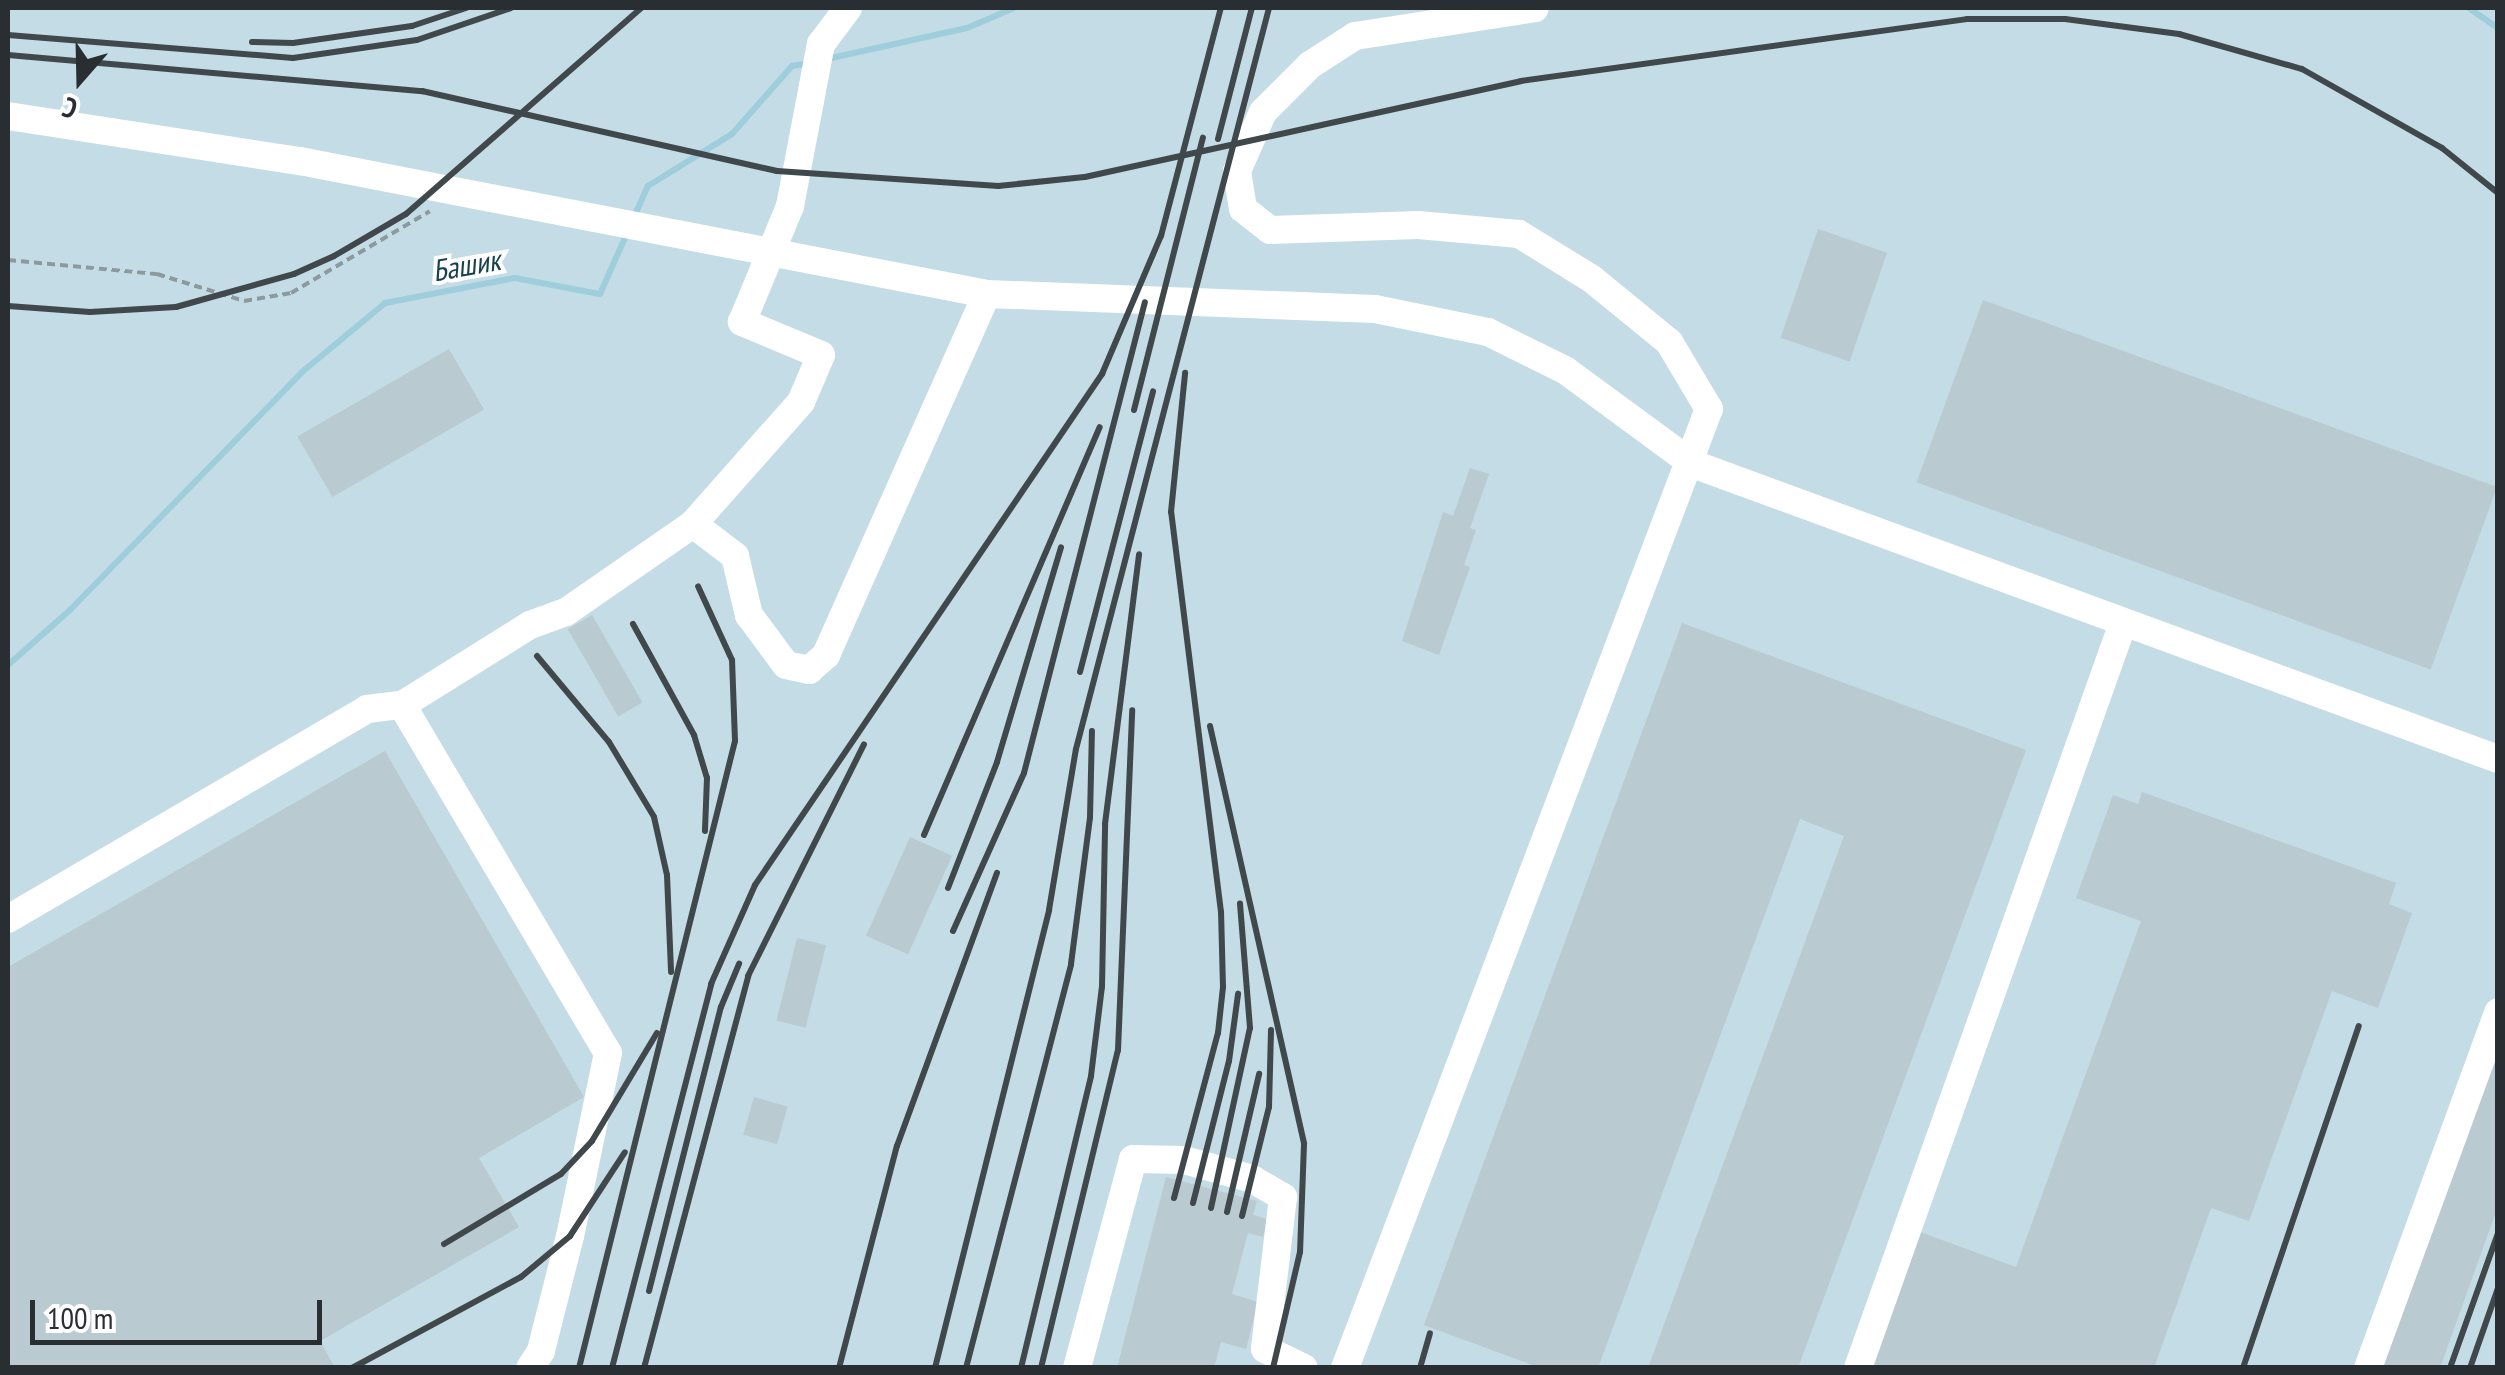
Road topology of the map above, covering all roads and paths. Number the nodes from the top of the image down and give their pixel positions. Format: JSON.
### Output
{"nodes":[{"id":1,"x":848,"y":8,"type":"edge"},
{"id":2,"x":1535,"y":8,"type":"edge"},
{"id":3,"x":8,"y":116,"type":"edge"},
{"id":4,"x":435,"y":208,"type":"dead end"},
{"id":5,"x":8,"y":260,"type":"edge"},
{"id":6,"x":987,"y":294,"type":"junction"},
{"id":7,"x":1692,"y":464,"type":"junction"},
{"id":8,"x":693,"y":524,"type":"junction"},
{"id":9,"x":2123,"y":623,"type":"junction"},
{"id":10,"x":402,"y":705,"type":"junction"},
{"id":11,"x":2498,"y":760,"type":"edge"},
{"id":12,"x":8,"y":919,"type":"edge"},
{"id":13,"x":2498,"y":1012,"type":"edge"},
{"id":14,"x":1262,"y":1358,"type":"edge"},
{"id":15,"x":530,"y":1368,"type":"edge"},
{"id":16,"x":1077,"y":1368,"type":"edge"},
{"id":17,"x":1304,"y":1368,"type":"edge"},
{"id":18,"x":1345,"y":1368,"type":"edge"},
{"id":19,"x":1858,"y":1368,"type":"edge"},
{"id":20,"x":2368,"y":1368,"type":"edge"}],
"edges":[{"from":1,"to":8,"type":"lane"},
{"from":2,"to":7,"type":"lane"},
{"from":3,"to":6,"type":"lane"},
{"from":4,"to":5,"type":"path"},
{"from":6,"to":7,"type":"lane"},
{"from":6,"to":8,"type":"lane"},
{"from":7,"to":9,"type":"lane"},
{"from":7,"to":18,"type":"lane"},
{"from":8,"to":10,"type":"lane"},
{"from":9,"to":11,"type":"lane"},
{"from":9,"to":19,"type":"lane"},
{"from":10,"to":12,"type":"lane"},
{"from":10,"to":15,"type":"lane"},
{"from":13,"to":20,"type":"lane"},
{"from":14,"to":16,"type":"lane"},
{"from":14,"to":17,"type":"lane"}]}
